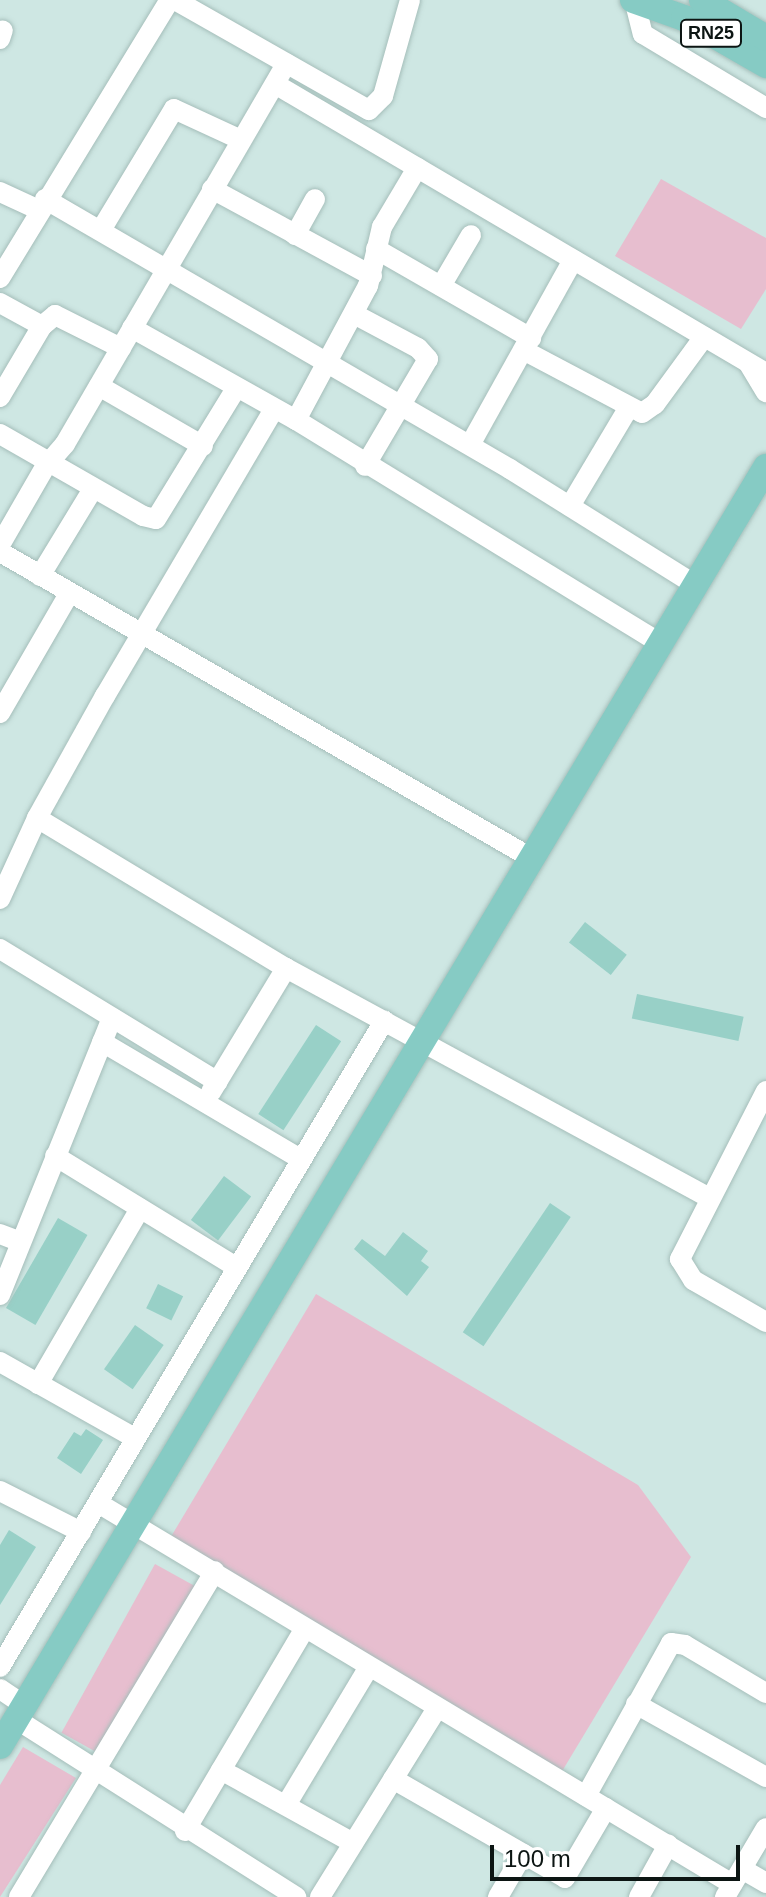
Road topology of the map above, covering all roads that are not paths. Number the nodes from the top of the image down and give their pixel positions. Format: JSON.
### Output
{"nodes":[{"id":1,"x":172,"y":0,"type":"edge"},
{"id":2,"x":410,"y":0,"type":"edge"},
{"id":3,"x":702,"y":0,"type":"edge"},
{"id":4,"x":648,"y":3,"type":"edge"},
{"id":5,"x":766,"y":38,"type":"edge"},
{"id":6,"x":286,"y":64,"type":"junction"},
{"id":7,"x":766,"y":65,"type":"edge"},
{"id":8,"x":275,"y":84,"type":"junction"},
{"id":9,"x":766,"y":108,"type":"edge"},
{"id":10,"x":241,"y":140,"type":"junction"},
{"id":11,"x":417,"y":168,"type":"junction"},
{"id":12,"x":212,"y":189,"type":"junction"},
{"id":13,"x":0,"y":192,"type":"edge"},
{"id":14,"x":315,"y":199,"type":"dead end"},
{"id":15,"x":42,"y":205,"type":"junction"},
{"id":16,"x":101,"y":230,"type":"junction"},
{"id":17,"x":295,"y":235,"type":"junction"},
{"id":18,"x":471,"y":235,"type":"dead end"},
{"id":19,"x":376,"y":249,"type":"junction"},
{"id":20,"x":573,"y":260,"type":"junction"},
{"id":21,"x":167,"y":268,"type":"junction"},
{"id":22,"x":372,"y":276,"type":"junction"},
{"id":23,"x":0,"y":278,"type":"edge"},
{"id":24,"x":441,"y":286,"type":"junction"},
{"id":25,"x":0,"y":303,"type":"edge"},
{"id":26,"x":354,"y":314,"type":"junction"},
{"id":27,"x":42,"y":326,"type":"junction"},
{"id":28,"x":132,"y":328,"type":"junction"},
{"id":29,"x":704,"y":337,"type":"junction"},
{"id":30,"x":528,"y":344,"type":"junction"},
{"id":31,"x":121,"y":348,"type":"junction"},
{"id":32,"x":328,"y":364,"type":"junction"},
{"id":33,"x":757,"y":368,"type":"edge"},
{"id":34,"x":7,"y":369,"type":"edge"},
{"id":35,"x":99,"y":386,"type":"junction"},
{"id":36,"x":235,"y":390,"type":"junction"},
{"id":37,"x":766,"y":392,"type":"edge"},
{"id":38,"x":0,"y":397,"type":"edge"},
{"id":39,"x":401,"y":406,"type":"junction"},
{"id":40,"x":629,"y":407,"type":"junction"},
{"id":41,"x":274,"y":409,"type":"junction"},
{"id":42,"x":296,"y":420,"type":"junction"},
{"id":43,"x":0,"y":434,"type":"edge"},
{"id":44,"x":470,"y":445,"type":"junction"},
{"id":45,"x":203,"y":446,"type":"junction"},
{"id":46,"x":49,"y":462,"type":"junction"},
{"id":47,"x":365,"y":466,"type":"junction"},
{"id":48,"x":766,"y":467,"type":"edge"},
{"id":49,"x":93,"y":489,"type":"junction"},
{"id":50,"x":570,"y":506,"type":"junction"},
{"id":51,"x":0,"y":545,"type":"edge"},
{"id":52,"x":0,"y":552,"type":"edge"},
{"id":53,"x":40,"y":576,"type":"junction"},
{"id":54,"x":697,"y":586,"type":"junction"},
{"id":55,"x":69,"y":594,"type":"junction"},
{"id":56,"x":142,"y":631,"type":"junction"},
{"id":57,"x":661,"y":644,"type":"junction"},
{"id":58,"x":0,"y":713,"type":"edge"},
{"id":59,"x":37,"y":818,"type":"junction"},
{"id":60,"x":533,"y":859,"type":"junction"},
{"id":61,"x":0,"y":899,"type":"edge"},
{"id":62,"x":0,"y":949,"type":"edge"},
{"id":63,"x":286,"y":968,"type":"junction"},
{"id":64,"x":112,"y":1018,"type":"junction"},
{"id":65,"x":384,"y":1021,"type":"junction"},
{"id":66,"x":426,"y":1040,"type":"junction"},
{"id":67,"x":102,"y":1042,"type":"junction"},
{"id":68,"x":218,"y":1082,"type":"junction"},
{"id":69,"x":766,"y":1091,"type":"edge"},
{"id":70,"x":205,"y":1103,"type":"junction"},
{"id":71,"x":55,"y":1156,"type":"junction"},
{"id":72,"x":301,"y":1159,"type":"junction"},
{"id":73,"x":710,"y":1198,"type":"junction"},
{"id":74,"x":140,"y":1209,"type":"junction"},
{"id":75,"x":0,"y":1234,"type":"edge"},
{"id":76,"x":21,"y":1242,"type":"junction"},
{"id":77,"x":236,"y":1267,"type":"junction"},
{"id":78,"x":0,"y":1295,"type":"edge"},
{"id":79,"x":766,"y":1322,"type":"edge"},
{"id":80,"x":0,"y":1362,"type":"edge"},
{"id":81,"x":38,"y":1384,"type":"junction"},
{"id":82,"x":135,"y":1438,"type":"junction"},
{"id":83,"x":0,"y":1491,"type":"edge"},
{"id":84,"x":98,"y":1503,"type":"junction"},
{"id":85,"x":134,"y":1524,"type":"junction"},
{"id":86,"x":81,"y":1532,"type":"junction"},
{"id":87,"x":215,"y":1571,"type":"junction"},
{"id":88,"x":304,"y":1630,"type":"junction"},
{"id":89,"x":0,"y":1667,"type":"edge"},
{"id":90,"x":369,"y":1667,"type":"junction"},
{"id":91,"x":0,"y":1689,"type":"edge"},
{"id":92,"x":766,"y":1693,"type":"edge"},
{"id":93,"x":636,"y":1704,"type":"junction"},
{"id":94,"x":437,"y":1708,"type":"junction"},
{"id":95,"x":20,"y":1712,"type":"junction"},
{"id":96,"x":0,"y":1746,"type":"edge"},
{"id":97,"x":95,"y":1770,"type":"junction"},
{"id":98,"x":221,"y":1770,"type":"junction"},
{"id":99,"x":766,"y":1777,"type":"edge"},
{"id":100,"x":393,"y":1779,"type":"junction"},
{"id":101,"x":586,"y":1796,"type":"junction"},
{"id":102,"x":286,"y":1805,"type":"junction"},
{"id":103,"x":606,"y":1808,"type":"junction"},
{"id":104,"x":766,"y":1828,"type":"edge"},
{"id":105,"x":185,"y":1831,"type":"junction"},
{"id":106,"x":353,"y":1843,"type":"junction"},
{"id":107,"x":668,"y":1845,"type":"junction"},
{"id":108,"x":523,"y":1854,"type":"junction"},
{"id":109,"x":733,"y":1883,"type":"edge"},
{"id":110,"x":766,"y":1883,"type":"edge"},
{"id":111,"x":272,"y":1891,"type":"edge"},
{"id":112,"x":26,"y":1894,"type":"edge"},
{"id":113,"x":296,"y":1897,"type":"edge"},
{"id":114,"x":320,"y":1897,"type":"edge"},
{"id":115,"x":498,"y":1897,"type":"edge"},
{"id":116,"x":639,"y":1897,"type":"edge"}],
"edges":[{"from":1,"to":6,"type":"street"},
{"from":1,"to":15,"type":"street"},
{"from":2,"to":6,"type":"street"},
{"from":3,"to":5,"type":"main road","number":"RN25"},
{"from":4,"to":7,"type":"main road","number":"RN25"},
{"from":4,"to":9,"type":"street"},
{"from":6,"to":8,"type":"street"},
{"from":8,"to":10,"type":"street"},
{"from":8,"to":11,"type":"street"},
{"from":10,"to":12,"type":"street"},
{"from":10,"to":16,"type":"street"},
{"from":11,"to":19,"type":"street"},
{"from":11,"to":20,"type":"street"},
{"from":12,"to":17,"type":"street"},
{"from":12,"to":21,"type":"street"},
{"from":13,"to":15,"type":"street"},
{"from":14,"to":17,"type":"street"},
{"from":15,"to":16,"type":"street"},
{"from":15,"to":23,"type":"street"},
{"from":16,"to":21,"type":"street"},
{"from":17,"to":22,"type":"street"},
{"from":18,"to":24,"type":"street"},
{"from":19,"to":22,"type":"street"},
{"from":19,"to":24,"type":"street"},
{"from":20,"to":29,"type":"street"},
{"from":20,"to":30,"type":"street"},
{"from":21,"to":28,"type":"street"},
{"from":21,"to":32,"type":"street"},
{"from":22,"to":26,"type":"street"},
{"from":24,"to":30,"type":"street"},
{"from":25,"to":27,"type":"street"},
{"from":26,"to":32,"type":"street"},
{"from":26,"to":39,"type":"street"},
{"from":27,"to":31,"type":"street"},
{"from":27,"to":34,"type":"street"},
{"from":28,"to":31,"type":"street"},
{"from":28,"to":36,"type":"street"},
{"from":29,"to":33,"type":"street"},
{"from":29,"to":40,"type":"street"},
{"from":30,"to":40,"type":"street"},
{"from":30,"to":44,"type":"street"},
{"from":31,"to":35,"type":"street"},
{"from":32,"to":39,"type":"street"},
{"from":32,"to":42,"type":"street"},
{"from":33,"to":37,"type":"street"},
{"from":34,"to":38,"type":"street"},
{"from":35,"to":45,"type":"street"},
{"from":35,"to":46,"type":"street"},
{"from":36,"to":41,"type":"street"},
{"from":36,"to":45,"type":"street"},
{"from":39,"to":44,"type":"street"},
{"from":39,"to":47,"type":"street"},
{"from":40,"to":50,"type":"street"},
{"from":41,"to":42,"type":"street"},
{"from":41,"to":56,"type":"street"},
{"from":42,"to":47,"type":"street"},
{"from":43,"to":46,"type":"street"},
{"from":44,"to":50,"type":"street"},
{"from":45,"to":49,"type":"street"},
{"from":46,"to":49,"type":"street"},
{"from":46,"to":51,"type":"street"},
{"from":47,"to":57,"type":"street"},
{"from":48,"to":54,"type":"main road"},
{"from":49,"to":53,"type":"street"},
{"from":50,"to":54,"type":"street"},
{"from":52,"to":53,"type":"street"},
{"from":53,"to":55,"type":"street"},
{"from":54,"to":57,"type":"main road"},
{"from":55,"to":56,"type":"street"},
{"from":55,"to":58,"type":"street"},
{"from":56,"to":59,"type":"street"},
{"from":56,"to":60,"type":"street"},
{"from":57,"to":60,"type":"main road"},
{"from":59,"to":61,"type":"street"},
{"from":59,"to":63,"type":"street"},
{"from":60,"to":66,"type":"main road"},
{"from":62,"to":64,"type":"street"},
{"from":63,"to":65,"type":"street"},
{"from":63,"to":68,"type":"street"},
{"from":64,"to":67,"type":"street"},
{"from":64,"to":68,"type":"street"},
{"from":65,"to":66,"type":"street"},
{"from":65,"to":72,"type":"street"},
{"from":66,"to":73,"type":"street"},
{"from":66,"to":85,"type":"main road"},
{"from":67,"to":70,"type":"street"},
{"from":67,"to":71,"type":"street"},
{"from":68,"to":70,"type":"street"},
{"from":69,"to":73,"type":"street"},
{"from":70,"to":72,"type":"street"},
{"from":71,"to":74,"type":"street"},
{"from":71,"to":76,"type":"street"},
{"from":72,"to":77,"type":"street"},
{"from":73,"to":79,"type":"street"},
{"from":74,"to":77,"type":"street"},
{"from":74,"to":81,"type":"street"},
{"from":75,"to":76,"type":"street"},
{"from":76,"to":78,"type":"street"},
{"from":77,"to":82,"type":"street"},
{"from":80,"to":81,"type":"street"},
{"from":81,"to":82,"type":"street"},
{"from":82,"to":84,"type":"street"},
{"from":83,"to":86,"type":"street"},
{"from":84,"to":85,"type":"street"},
{"from":84,"to":86,"type":"street"},
{"from":85,"to":87,"type":"street"},
{"from":85,"to":95,"type":"main road"},
{"from":86,"to":89,"type":"street"},
{"from":87,"to":88,"type":"street"},
{"from":87,"to":97,"type":"street"},
{"from":88,"to":90,"type":"street"},
{"from":88,"to":98,"type":"street"},
{"from":90,"to":94,"type":"street"},
{"from":90,"to":102,"type":"street"},
{"from":91,"to":95,"type":"street"},
{"from":92,"to":93,"type":"street"},
{"from":93,"to":99,"type":"street"},
{"from":93,"to":101,"type":"street"},
{"from":94,"to":100,"type":"street"},
{"from":94,"to":101,"type":"street"},
{"from":95,"to":96,"type":"main road"},
{"from":95,"to":97,"type":"street"},
{"from":97,"to":105,"type":"street"},
{"from":97,"to":112,"type":"street"},
{"from":98,"to":102,"type":"street"},
{"from":98,"to":105,"type":"street"},
{"from":100,"to":106,"type":"street"},
{"from":100,"to":108,"type":"street"},
{"from":101,"to":103,"type":"street"},
{"from":102,"to":106,"type":"street"},
{"from":103,"to":107,"type":"street"},
{"from":103,"to":108,"type":"street"},
{"from":104,"to":109,"type":"street"},
{"from":105,"to":111,"type":"street"},
{"from":106,"to":114,"type":"street"},
{"from":107,"to":109,"type":"street"},
{"from":107,"to":116,"type":"street"},
{"from":108,"to":115,"type":"street"},
{"from":109,"to":110,"type":"street"},
{"from":111,"to":113,"type":"street"}]}
